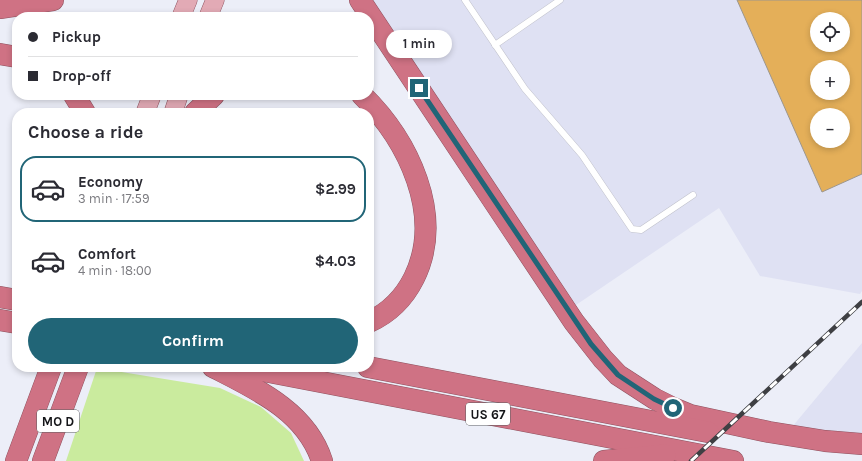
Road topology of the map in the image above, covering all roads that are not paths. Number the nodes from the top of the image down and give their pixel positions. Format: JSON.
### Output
{"nodes":[{"id":1,"x":53,"y":0,"type":"edge"},
{"id":2,"x":188,"y":0,"type":"edge"},
{"id":3,"x":215,"y":0,"type":"edge"},
{"id":4,"x":360,"y":0,"type":"edge"},
{"id":5,"x":465,"y":0,"type":"edge"},
{"id":6,"x":560,"y":0,"type":"edge"},
{"id":7,"x":0,"y":8,"type":"edge"},
{"id":8,"x":184,"y":12,"type":"edge"},
{"id":9,"x":210,"y":12,"type":"edge"},
{"id":10,"x":368,"y":12,"type":"edge"},
{"id":11,"x":374,"y":21,"type":"edge"},
{"id":12,"x":495,"y":45,"type":"junction"},
{"id":13,"x":0,"y":54,"type":"edge"},
{"id":14,"x":12,"y":56,"type":"edge"},
{"id":15,"x":209,"y":100,"type":"edge"},
{"id":16,"x":366,"y":100,"type":"edge"},
{"id":17,"x":200,"y":108,"type":"edge"},
{"id":18,"x":374,"y":108,"type":"edge"},
{"id":19,"x":374,"y":109,"type":"edge"},
{"id":20,"x":693,"y":195,"type":"dead end"},
{"id":21,"x":0,"y":296,"type":"edge"},
{"id":22,"x":12,"y":299,"type":"edge"},
{"id":23,"x":374,"y":319,"type":"edge"},
{"id":24,"x":0,"y":320,"type":"edge"},
{"id":25,"x":12,"y":322,"type":"edge"},
{"id":26,"x":374,"y":368,"type":"edge"},
{"id":27,"x":76,"y":372,"type":"edge"},
{"id":28,"x":223,"y":372,"type":"edge"},
{"id":29,"x":269,"y":372,"type":"edge"},
{"id":30,"x":47,"y":376,"type":"edge"},
{"id":31,"x":862,"y":444,"type":"edge"},
{"id":32,"x":19,"y":453,"type":"edge"},
{"id":33,"x":686,"y":453,"type":"junction"},
{"id":34,"x":862,"y":457,"type":"edge"},
{"id":35,"x":45,"y":459,"type":"edge"},
{"id":36,"x":8,"y":461,"type":"edge"},
{"id":37,"x":322,"y":461,"type":"edge"},
{"id":38,"x":604,"y":461,"type":"edge"},
{"id":39,"x":733,"y":461,"type":"edge"}],
"edges":[{"from":1,"to":7,"type":"highway"},
{"from":2,"to":8,"type":"main road"},
{"from":3,"to":9,"type":"main road"},
{"from":4,"to":10,"type":"highway"},
{"from":5,"to":12,"type":"lane"},
{"from":6,"to":12,"type":"lane"},
{"from":11,"to":31,"type":"highway"},
{"from":12,"to":20,"type":"lane"},
{"from":13,"to":14,"type":"highway"},
{"from":15,"to":17,"type":"highway"},
{"from":16,"to":18,"type":"highway"},
{"from":19,"to":23,"type":"highway"},
{"from":21,"to":22,"type":"highway"},
{"from":24,"to":25,"type":"highway"},
{"from":26,"to":34,"type":"highway","number":"US 67"},
{"from":27,"to":35,"type":"highway","number":"MO D"},
{"from":28,"to":37,"type":"highway"},
{"from":29,"to":33,"type":"highway","number":"US 67"},
{"from":30,"to":32,"type":"highway","number":"MO D"},
{"from":32,"to":36,"type":"highway"},
{"from":33,"to":38,"type":"highway"},
{"from":33,"to":39,"type":"highway","number":"US 67"}]}
